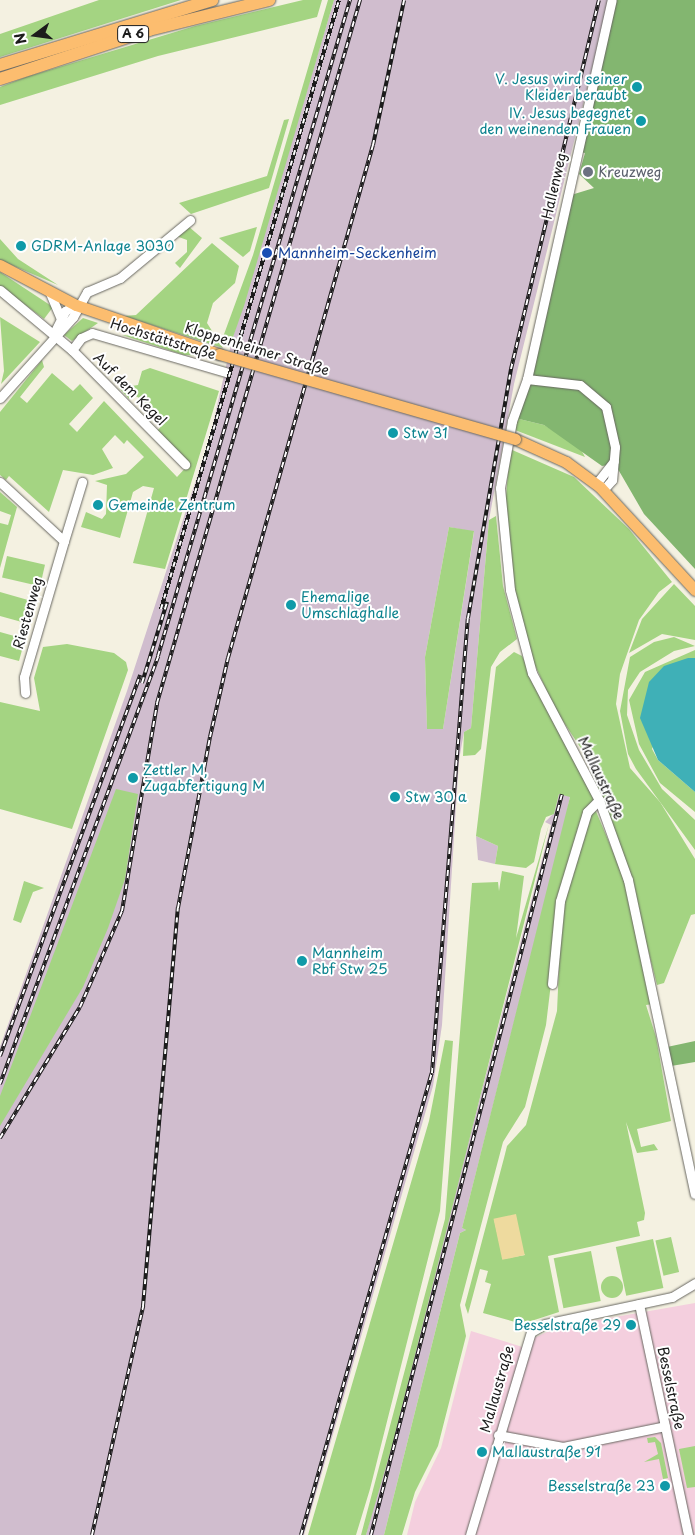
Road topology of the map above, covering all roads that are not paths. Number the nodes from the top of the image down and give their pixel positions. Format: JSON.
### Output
{"nodes":[{"id":1,"x":212,"y":0,"type":"edge"},
{"id":2,"x":269,"y":0,"type":"edge"},
{"id":3,"x":612,"y":0,"type":"edge"},
{"id":4,"x":0,"y":65,"type":"edge"},
{"id":5,"x":0,"y":78,"type":"edge"},
{"id":6,"x":190,"y":220,"type":"dead end"},
{"id":7,"x":0,"y":265,"type":"edge"},
{"id":8,"x":0,"y":290,"type":"edge"},
{"id":9,"x":50,"y":293,"type":"junction"},
{"id":10,"x":76,"y":305,"type":"junction"},
{"id":11,"x":60,"y":317,"type":"junction"},
{"id":12,"x":96,"y":326,"type":"dead end"},
{"id":13,"x":88,"y":332,"type":"junction"},
{"id":14,"x":54,"y":334,"type":"junction"},
{"id":15,"x":72,"y":350,"type":"junction"},
{"id":16,"x":225,"y":372,"type":"dead end"},
{"id":17,"x":527,"y":379,"type":"junction"},
{"id":18,"x":1,"y":396,"type":"edge"},
{"id":19,"x":185,"y":464,"type":"dead end"},
{"id":20,"x":0,"y":482,"type":"edge"},
{"id":21,"x":82,"y":482,"type":"dead end"},
{"id":22,"x":600,"y":487,"type":"junction"},
{"id":23,"x":64,"y":541,"type":"junction"},
{"id":24,"x":695,"y":590,"type":"edge"},
{"id":25,"x":25,"y":693,"type":"dead end"},
{"id":26,"x":599,"y":800,"type":"junction"},
{"id":27,"x":552,"y":984,"type":"dead end"},
{"id":28,"x":694,"y":1184,"type":"edge"},
{"id":29,"x":695,"y":1194,"type":"edge"},
{"id":30,"x":695,"y":1283,"type":"edge"},
{"id":31,"x":640,"y":1304,"type":"junction"},
{"id":32,"x":665,"y":1426,"type":"junction"},
{"id":33,"x":498,"y":1435,"type":"junction"},
{"id":34,"x":470,"y":1535,"type":"edge"},
{"id":35,"x":688,"y":1535,"type":"edge"}],
"edges":[{"from":1,"to":4,"type":"highway","number":"A 6"},
{"from":2,"to":5,"type":"highway","number":"A 6"},
{"from":3,"to":17,"type":"street","name":"Hallenweg"},
{"from":6,"to":10,"type":"street"},
{"from":7,"to":9,"type":"main road","name":"Kloppenheimer Straße"},
{"from":8,"to":14,"type":"street"},
{"from":9,"to":10,"type":"main road","name":"Kloppenheimer Straße"},
{"from":9,"to":11,"type":"street"},
{"from":10,"to":11,"type":"street"},
{"from":10,"to":14,"type":"street"},
{"from":10,"to":22,"type":"main road","name":"Kloppenheimer Straße","bridge":true},
{"from":11,"to":14,"type":"street"},
{"from":12,"to":13,"type":"street"},
{"from":13,"to":15,"type":"street"},
{"from":13,"to":16,"type":"street","name":"Hochstättstraße"},
{"from":14,"to":15,"type":"street","name":"Auf dem Kegel"},
{"from":14,"to":18,"type":"street"},
{"from":15,"to":19,"type":"street","name":"Auf dem Kegel"},
{"from":17,"to":22,"type":"street"},
{"from":17,"to":26,"type":"street","name":"Mallaustraße"},
{"from":20,"to":23,"type":"street"},
{"from":21,"to":23,"type":"street","name":"Riestenweg"},
{"from":22,"to":24,"type":"main road","name":"Kloppenheimer Straße"},
{"from":23,"to":25,"type":"street","name":"Riestenweg"},
{"from":26,"to":27,"type":"street"},
{"from":26,"to":28,"type":"street","name":"Mallaustraße"},
{"from":28,"to":29,"type":"street","name":"Mallaustraße"},
{"from":30,"to":31,"type":"street","name":"Mallaustraße"},
{"from":31,"to":32,"type":"street","name":"Besselstraße"},
{"from":31,"to":33,"type":"street","name":"Mallaustraße"},
{"from":32,"to":33,"type":"street"},
{"from":32,"to":35,"type":"street","name":"Besselstraße"},
{"from":33,"to":34,"type":"street","name":"Mallaustraße"}]}
